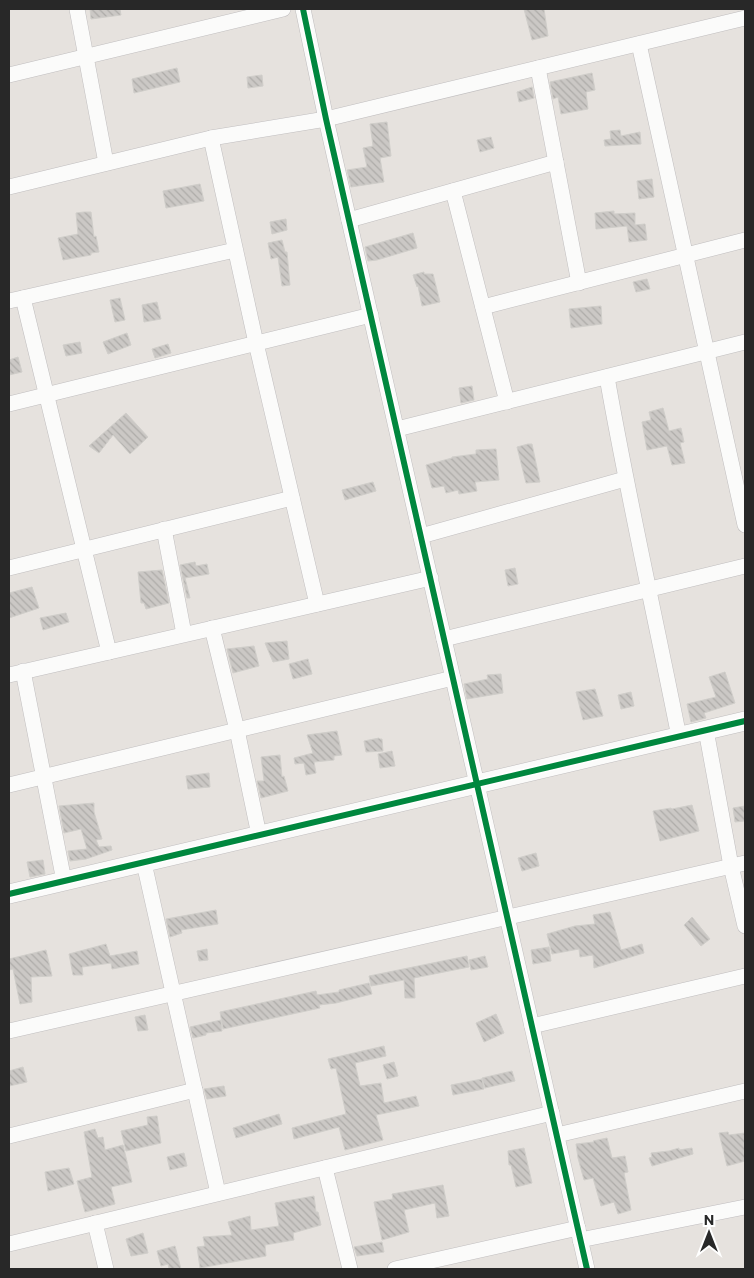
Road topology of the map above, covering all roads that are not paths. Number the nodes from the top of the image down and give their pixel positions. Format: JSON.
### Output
{"nodes":[{"id":1,"x":77,"y":9,"type":"edge"},
{"id":2,"x":283,"y":9,"type":"edge"},
{"id":3,"x":303,"y":9,"type":"edge"},
{"id":4,"x":745,"y":18,"type":"edge"},
{"id":5,"x":639,"y":44,"type":"junction"},
{"id":6,"x":86,"y":56,"type":"junction"},
{"id":7,"x":538,"y":68,"type":"junction"},
{"id":8,"x":9,"y":75,"type":"edge"},
{"id":9,"x":326,"y":119,"type":"junction"},
{"id":10,"x":211,"y":138,"type":"junction"},
{"id":11,"x":556,"y":162,"type":"junction"},
{"id":12,"x":106,"y":163,"type":"junction"},
{"id":13,"x":9,"y":187,"type":"edge"},
{"id":14,"x":453,"y":191,"type":"junction"},
{"id":15,"x":349,"y":220,"type":"junction"},
{"id":16,"x":745,"y":240,"type":"edge"},
{"id":17,"x":235,"y":250,"type":"junction"},
{"id":18,"x":686,"y":255,"type":"junction"},
{"id":19,"x":579,"y":282,"type":"junction"},
{"id":20,"x":16,"y":299,"type":"edge"},
{"id":21,"x":483,"y":307,"type":"junction"},
{"id":22,"x":371,"y":315,"type":"junction"},
{"id":23,"x":745,"y":342,"type":"edge"},
{"id":24,"x":256,"y":343,"type":"junction"},
{"id":25,"x":708,"y":351,"type":"junction"},
{"id":26,"x":606,"y":376,"type":"junction"},
{"id":27,"x":47,"y":394,"type":"junction"},
{"id":28,"x":507,"y":402,"type":"junction"},
{"id":29,"x":9,"y":404,"type":"edge"},
{"id":30,"x":397,"y":429,"type":"junction"},
{"id":31,"x":625,"y":479,"type":"junction"},
{"id":32,"x":292,"y":498,"type":"junction"},
{"id":33,"x":745,"y":524,"type":"edge"},
{"id":34,"x":164,"y":529,"type":"junction"},
{"id":35,"x":421,"y":536,"type":"junction"},
{"id":36,"x":84,"y":549,"type":"junction"},
{"id":37,"x":745,"y":566,"type":"edge"},
{"id":38,"x":9,"y":568,"type":"edge"},
{"id":39,"x":431,"y":578,"type":"junction"},
{"id":40,"x":650,"y":589,"type":"junction"},
{"id":41,"x":317,"y":604,"type":"junction"},
{"id":42,"x":212,"y":628,"type":"junction"},
{"id":43,"x":184,"y":634,"type":"junction"},
{"id":44,"x":444,"y":639,"type":"junction"},
{"id":45,"x":109,"y":652,"type":"junction"},
{"id":46,"x":16,"y":673,"type":"edge"},
{"id":47,"x":453,"y":678,"type":"junction"},
{"id":48,"x":745,"y":721,"type":"edge"},
{"id":49,"x":237,"y":730,"type":"junction"},
{"id":50,"x":706,"y":730,"type":"junction"},
{"id":51,"x":680,"y":736,"type":"junction"},
{"id":52,"x":44,"y":776,"type":"junction"},
{"id":53,"x":477,"y":784,"type":"junction"},
{"id":54,"x":9,"y":785,"type":"edge"},
{"id":55,"x":259,"y":835,"type":"junction"},
{"id":56,"x":144,"y":863,"type":"junction"},
{"id":57,"x":738,"y":865,"type":"edge"},
{"id":58,"x":64,"y":881,"type":"junction"},
{"id":59,"x":9,"y":894,"type":"edge"},
{"id":60,"x":508,"y":918,"type":"junction"},
{"id":61,"x":745,"y":926,"type":"edge"},
{"id":62,"x":745,"y":976,"type":"edge"},
{"id":63,"x":173,"y":994,"type":"junction"},
{"id":64,"x":532,"y":1026,"type":"junction"},
{"id":65,"x":9,"y":1031,"type":"edge"},
{"id":66,"x":195,"y":1090,"type":"junction"},
{"id":67,"x":745,"y":1091,"type":"edge"},
{"id":68,"x":552,"y":1113,"type":"junction"},
{"id":69,"x":557,"y":1135,"type":"junction"},
{"id":70,"x":9,"y":1136,"type":"edge"},
{"id":71,"x":325,"y":1168,"type":"junction"},
{"id":72,"x":218,"y":1193,"type":"junction"},
{"id":73,"x":745,"y":1207,"type":"edge"},
{"id":74,"x":95,"y":1223,"type":"junction"},
{"id":75,"x":579,"y":1234,"type":"junction"},
{"id":76,"x":9,"y":1244,"type":"edge"},
{"id":77,"x":106,"y":1269,"type":"edge"},
{"id":78,"x":350,"y":1269,"type":"edge"},
{"id":79,"x":395,"y":1269,"type":"edge"},
{"id":80,"x":587,"y":1269,"type":"edge"}],
"edges":[{"from":1,"to":6,"type":"street"},
{"from":2,"to":6,"type":"street"},
{"from":3,"to":9,"type":"street"},
{"from":4,"to":5,"type":"street"},
{"from":5,"to":7,"type":"street"},
{"from":5,"to":18,"type":"street"},
{"from":6,"to":8,"type":"street"},
{"from":6,"to":12,"type":"street"},
{"from":7,"to":9,"type":"street"},
{"from":7,"to":11,"type":"street"},
{"from":9,"to":10,"type":"street"},
{"from":9,"to":15,"type":"street"},
{"from":10,"to":12,"type":"street"},
{"from":10,"to":17,"type":"street"},
{"from":11,"to":14,"type":"street"},
{"from":11,"to":19,"type":"street"},
{"from":12,"to":13,"type":"street"},
{"from":14,"to":15,"type":"street"},
{"from":14,"to":21,"type":"street"},
{"from":15,"to":22,"type":"street"},
{"from":16,"to":18,"type":"street"},
{"from":17,"to":20,"type":"street"},
{"from":17,"to":24,"type":"street"},
{"from":18,"to":19,"type":"street"},
{"from":18,"to":25,"type":"street"},
{"from":19,"to":21,"type":"street"},
{"from":20,"to":27,"type":"street"},
{"from":21,"to":28,"type":"street"},
{"from":22,"to":24,"type":"street"},
{"from":22,"to":30,"type":"street"},
{"from":23,"to":25,"type":"street"},
{"from":24,"to":27,"type":"street"},
{"from":24,"to":32,"type":"street"},
{"from":25,"to":26,"type":"street"},
{"from":25,"to":33,"type":"street"},
{"from":26,"to":28,"type":"street"},
{"from":26,"to":31,"type":"street"},
{"from":27,"to":29,"type":"street"},
{"from":27,"to":36,"type":"street"},
{"from":28,"to":30,"type":"street"},
{"from":30,"to":35,"type":"street"},
{"from":31,"to":35,"type":"street"},
{"from":31,"to":40,"type":"street"},
{"from":32,"to":34,"type":"street"},
{"from":32,"to":41,"type":"street"},
{"from":34,"to":36,"type":"street"},
{"from":34,"to":43,"type":"street"},
{"from":35,"to":39,"type":"street"},
{"from":36,"to":38,"type":"street"},
{"from":36,"to":45,"type":"street"},
{"from":37,"to":40,"type":"street"},
{"from":39,"to":41,"type":"street"},
{"from":39,"to":44,"type":"street"},
{"from":40,"to":44,"type":"street"},
{"from":40,"to":51,"type":"street"},
{"from":41,"to":42,"type":"street"},
{"from":42,"to":43,"type":"street"},
{"from":42,"to":49,"type":"street"},
{"from":43,"to":45,"type":"street"},
{"from":44,"to":47,"type":"street"},
{"from":45,"to":46,"type":"street"},
{"from":46,"to":52,"type":"street"},
{"from":47,"to":49,"type":"street"},
{"from":47,"to":53,"type":"street"},
{"from":48,"to":50,"type":"street"},
{"from":49,"to":52,"type":"street"},
{"from":49,"to":55,"type":"street"},
{"from":50,"to":51,"type":"street"},
{"from":50,"to":57,"type":"street"},
{"from":51,"to":53,"type":"street"},
{"from":52,"to":54,"type":"street"},
{"from":52,"to":58,"type":"street"},
{"from":53,"to":55,"type":"street"},
{"from":53,"to":60,"type":"street"},
{"from":55,"to":56,"type":"street"},
{"from":56,"to":58,"type":"street"},
{"from":56,"to":63,"type":"street"},
{"from":57,"to":60,"type":"street"},
{"from":57,"to":61,"type":"street"},
{"from":58,"to":59,"type":"street"},
{"from":60,"to":63,"type":"street"},
{"from":60,"to":64,"type":"street"},
{"from":62,"to":64,"type":"street"},
{"from":63,"to":65,"type":"street"},
{"from":63,"to":66,"type":"street"},
{"from":64,"to":68,"type":"street"},
{"from":66,"to":70,"type":"street"},
{"from":66,"to":72,"type":"street"},
{"from":67,"to":69,"type":"street"},
{"from":68,"to":69,"type":"street"},
{"from":68,"to":71,"type":"street"},
{"from":69,"to":75,"type":"street"},
{"from":71,"to":72,"type":"street"},
{"from":71,"to":78,"type":"street"},
{"from":72,"to":74,"type":"street"},
{"from":73,"to":75,"type":"street"},
{"from":74,"to":76,"type":"street"},
{"from":74,"to":77,"type":"street"},
{"from":75,"to":79,"type":"street"},
{"from":75,"to":80,"type":"street"}]}
